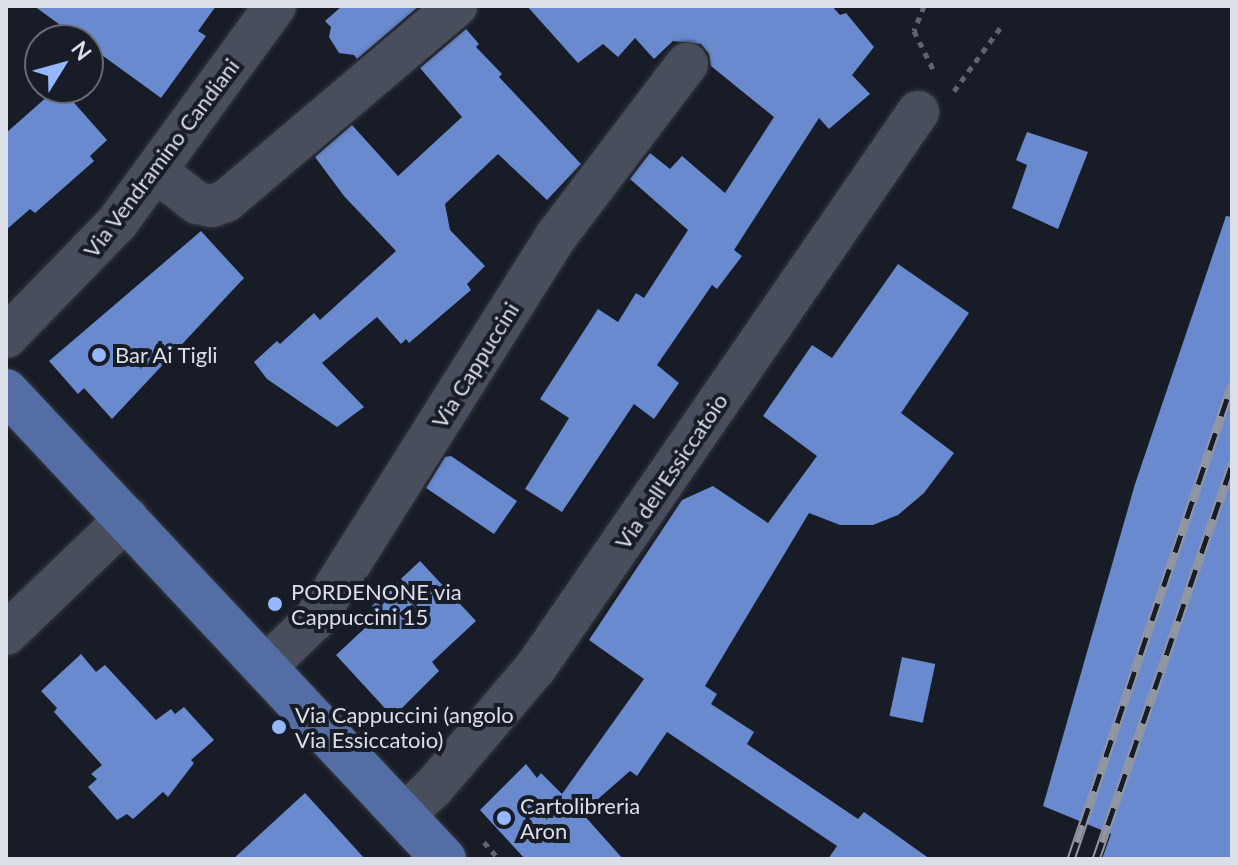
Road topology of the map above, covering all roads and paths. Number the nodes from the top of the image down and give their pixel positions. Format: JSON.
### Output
{"nodes":[{"id":1,"x":275,"y":6,"type":"edge"},
{"id":2,"x":456,"y":6,"type":"edge"},
{"id":3,"x":924,"y":6,"type":"edge"},
{"id":4,"x":1003,"y":24,"type":"dead end"},
{"id":5,"x":687,"y":64,"type":"dead end"},
{"id":6,"x":933,"y":105,"type":"junction"},
{"id":7,"x":156,"y":171,"type":"junction"},
{"id":8,"x":6,"y":337,"type":"edge"},
{"id":9,"x":6,"y":391,"type":"edge"},
{"id":10,"x":127,"y":518,"type":"junction"},
{"id":11,"x":6,"y":634,"type":"edge"},
{"id":12,"x":266,"y":666,"type":"junction"},
{"id":13,"x":404,"y":815,"type":"junction"},
{"id":14,"x":444,"y":859,"type":"edge"}],
"edges":[{"from":1,"to":7,"type":"street","name":"Via Vendramino Candiani"},
{"from":2,"to":7,"type":"street"},
{"from":3,"to":6,"type":"path"},
{"from":4,"to":6,"type":"path"},
{"from":5,"to":12,"type":"street","name":"Via Cappuccini"},
{"from":6,"to":13,"type":"street","name":"Via dell'Essiccatoio"},
{"from":7,"to":8,"type":"street","name":"Via Vendramino Candiani"},
{"from":9,"to":10,"type":"main road"},
{"from":10,"to":11,"type":"street"},
{"from":10,"to":12,"type":"main road"},
{"from":12,"to":13,"type":"main road"},
{"from":13,"to":14,"type":"main road"}]}
